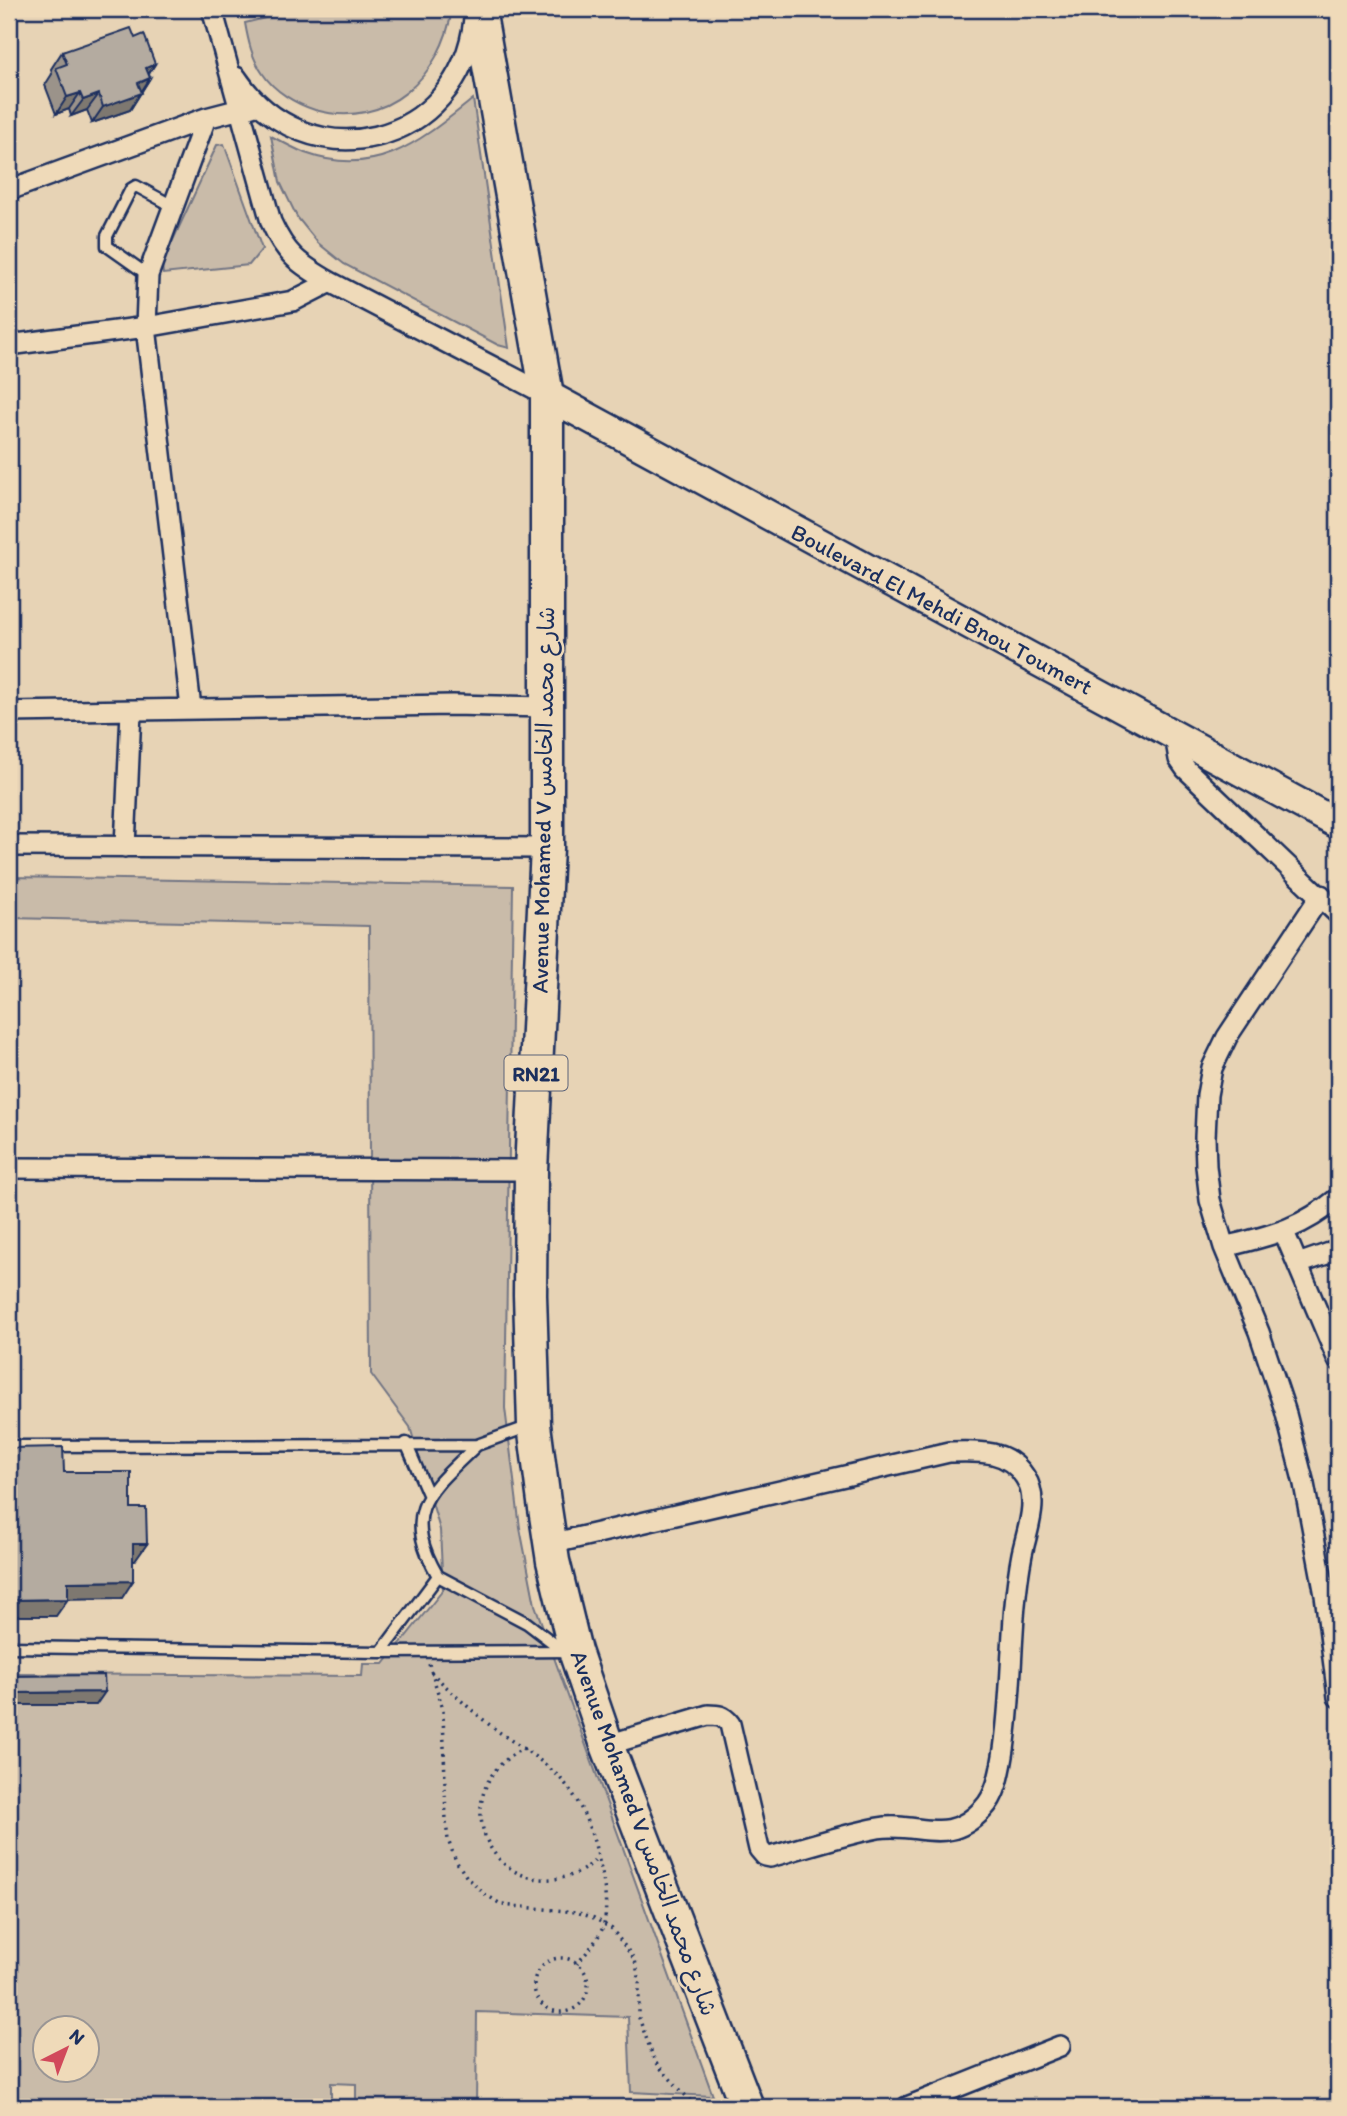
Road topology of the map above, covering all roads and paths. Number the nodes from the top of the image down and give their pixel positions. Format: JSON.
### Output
{"nodes":[{"id":1,"x":212,"y":9,"type":"edge"},
{"id":2,"x":477,"y":9,"type":"edge"},
{"id":3,"x":224,"y":51,"type":"junction"},
{"id":4,"x":240,"y":108,"type":"junction"},
{"id":5,"x":261,"y":108,"type":"junction"},
{"id":6,"x":206,"y":118,"type":"junction"},
{"id":7,"x":9,"y":190,"type":"edge"},
{"id":8,"x":173,"y":206,"type":"junction"},
{"id":9,"x":148,"y":275,"type":"junction"},
{"id":10,"x":330,"y":282,"type":"junction"},
{"id":11,"x":146,"y":327,"type":"junction"},
{"id":12,"x":9,"y":345,"type":"edge"},
{"id":13,"x":547,"y":395,"type":"junction"},
{"id":14,"x":545,"y":707,"type":"junction"},
{"id":15,"x":191,"y":708,"type":"junction"},
{"id":16,"x":131,"y":711,"type":"junction"},
{"id":17,"x":9,"y":712,"type":"edge"},
{"id":18,"x":1175,"y":736,"type":"junction"},
{"id":19,"x":1338,"y":824,"type":"edge"},
{"id":20,"x":9,"y":846,"type":"edge"},
{"id":21,"x":125,"y":847,"type":"junction"},
{"id":22,"x":547,"y":848,"type":"junction"},
{"id":23,"x":1321,"y":895,"type":"junction"},
{"id":24,"x":1338,"y":914,"type":"edge"},
{"id":25,"x":9,"y":1168,"type":"edge"},
{"id":26,"x":531,"y":1170,"type":"junction"},
{"id":27,"x":1338,"y":1198,"type":"edge"},
{"id":28,"x":1284,"y":1232,"type":"junction"},
{"id":29,"x":1224,"y":1247,"type":"junction"},
{"id":30,"x":1338,"y":1250,"type":"edge"},
{"id":31,"x":1298,"y":1264,"type":"junction"},
{"id":32,"x":1332,"y":1331,"type":"edge"},
{"id":33,"x":1338,"y":1360,"type":"edge"},
{"id":34,"x":534,"y":1425,"type":"junction"},
{"id":35,"x":406,"y":1443,"type":"junction"},
{"id":36,"x":477,"y":1445,"type":"junction"},
{"id":37,"x":9,"y":1446,"type":"edge"},
{"id":38,"x":428,"y":1494,"type":"junction"},
{"id":39,"x":550,"y":1544,"type":"junction"},
{"id":40,"x":438,"y":1576,"type":"junction"},
{"id":41,"x":1332,"y":1592,"type":"edge"},
{"id":42,"x":9,"y":1647,"type":"edge"},
{"id":43,"x":570,"y":1651,"type":"junction"},
{"id":44,"x":381,"y":1652,"type":"junction"},
{"id":45,"x":428,"y":1652,"type":"junction"},
{"id":46,"x":430,"y":1670,"type":"junction"},
{"id":47,"x":1337,"y":1688,"type":"edge"},
{"id":48,"x":607,"y":1745,"type":"junction"},
{"id":49,"x":525,"y":1748,"type":"junction"},
{"id":50,"x":598,"y":1857,"type":"junction"},
{"id":51,"x":604,"y":1923,"type":"junction"},
{"id":52,"x":577,"y":1964,"type":"junction"},
{"id":53,"x":1060,"y":2046,"type":"dead end"},
{"id":54,"x":696,"y":2107,"type":"edge"},
{"id":55,"x":747,"y":2107,"type":"edge"},
{"id":56,"x":907,"y":2107,"type":"edge"}],
"edges":[{"from":1,"to":3,"type":"street"},
{"from":2,"to":5,"type":"street"},
{"from":2,"to":13,"type":"main road","name":"Avenue Mohamed V شارع محمد الخامس","number":"RN21"},
{"from":3,"to":4,"type":"street"},
{"from":3,"to":5,"type":"street"},
{"from":4,"to":5,"type":"street"},
{"from":4,"to":6,"type":"street"},
{"from":4,"to":10,"type":"street"},
{"from":6,"to":7,"type":"street"},
{"from":6,"to":8,"type":"street"},
{"from":8,"to":9,"type":"street"},
{"from":8,"to":9,"type":"lane"},
{"from":9,"to":11,"type":"street"},
{"from":10,"to":11,"type":"street"},
{"from":10,"to":13,"type":"street"},
{"from":11,"to":12,"type":"street"},
{"from":11,"to":15,"type":"street"},
{"from":13,"to":14,"type":"main road","name":"Avenue Mohamed V شارع محمد الخامس","number":"RN21"},
{"from":13,"to":18,"type":"main road","name":"Boulevard El Mehdi Bnou Toumert"},
{"from":14,"to":15,"type":"street"},
{"from":14,"to":22,"type":"main road","name":"Avenue Mohamed V شارع محمد الخامس","number":"RN21"},
{"from":15,"to":16,"type":"street"},
{"from":16,"to":17,"type":"street"},
{"from":16,"to":21,"type":"street"},
{"from":18,"to":19,"type":"main road","name":"Boulevard El Mehdi Bnou Toumert"},
{"from":18,"to":23,"type":"street"},
{"from":20,"to":21,"type":"street"},
{"from":21,"to":22,"type":"street"},
{"from":22,"to":26,"type":"main road","name":"Avenue Mohamed V شارع محمد الخامس","number":"RN21"},
{"from":23,"to":24,"type":"street"},
{"from":23,"to":29,"type":"street"},
{"from":25,"to":26,"type":"street"},
{"from":26,"to":34,"type":"main road","name":"Avenue Mohamed V شارع محمد الخامس","number":"RN21"},
{"from":27,"to":28,"type":"street"},
{"from":28,"to":29,"type":"street"},
{"from":28,"to":31,"type":"street"},
{"from":29,"to":41,"type":"street"},
{"from":30,"to":31,"type":"street"},
{"from":31,"to":32,"type":"street"},
{"from":32,"to":33,"type":"street"},
{"from":34,"to":36,"type":"lane"},
{"from":34,"to":39,"type":"main road","name":"Avenue Mohamed V شارع محمد الخامس","number":"RN21"},
{"from":35,"to":36,"type":"lane"},
{"from":35,"to":37,"type":"lane"},
{"from":35,"to":38,"type":"lane"},
{"from":36,"to":38,"type":"lane"},
{"from":38,"to":40,"type":"lane"},
{"from":39,"to":43,"type":"main road","name":"Avenue Mohamed V شارع محمد الخامس","number":"RN21"},
{"from":39,"to":48,"type":"street"},
{"from":40,"to":43,"type":"lane"},
{"from":40,"to":44,"type":"lane"},
{"from":41,"to":47,"type":"street"},
{"from":42,"to":44,"type":"lane"},
{"from":43,"to":45,"type":"lane"},
{"from":43,"to":48,"type":"main road","name":"Avenue Mohamed V شارع محمد الخامس","number":"RN21"},
{"from":44,"to":45,"type":"lane"},
{"from":45,"to":46,"type":"path"},
{"from":46,"to":49,"type":"path"},
{"from":46,"to":51,"type":"path"},
{"from":48,"to":55,"type":"main road","name":"Avenue Mohamed V شارع محمد الخامس","number":"RN21"},
{"from":49,"to":50,"type":"path"},
{"from":49,"to":50,"type":"path"},
{"from":50,"to":51,"type":"path"},
{"from":51,"to":52,"type":"path"},
{"from":51,"to":54,"type":"path"},
{"from":52,"to":52,"type":"path"},
{"from":53,"to":56,"type":"street"}]}
